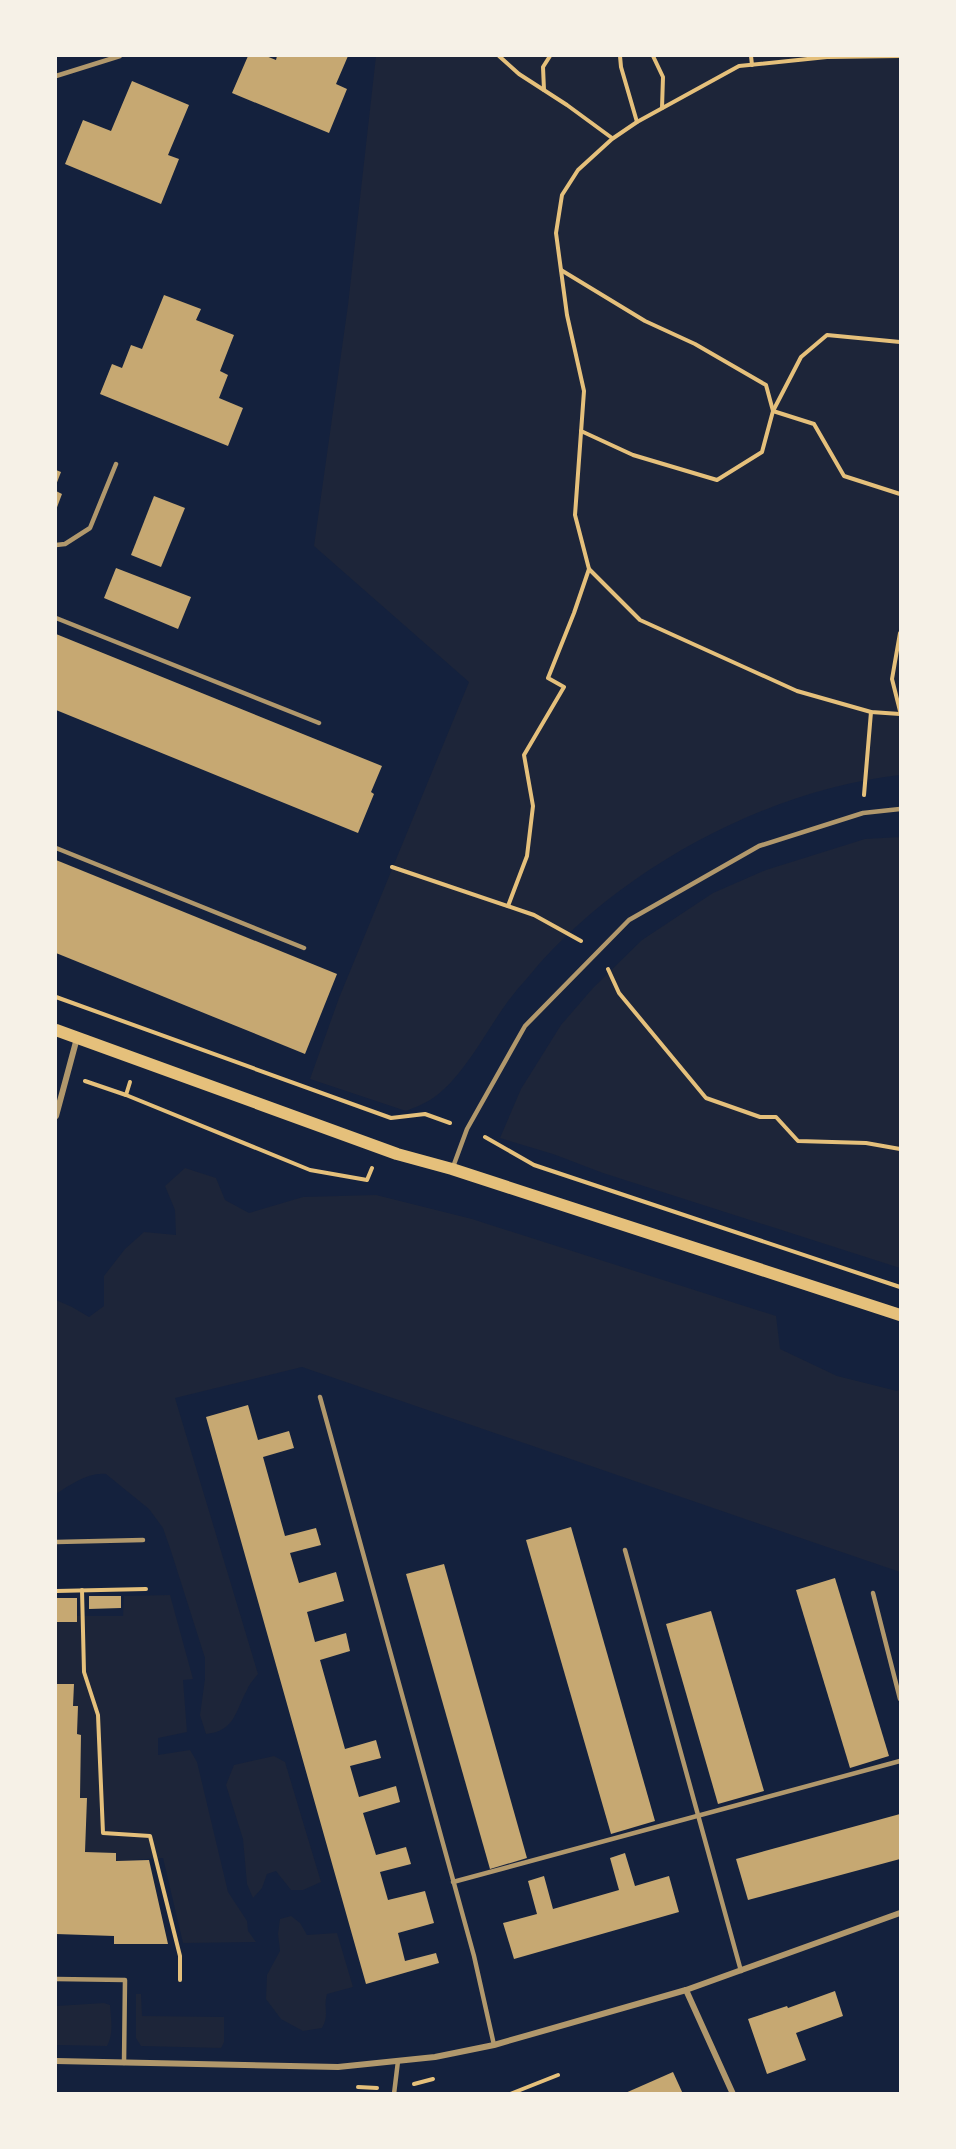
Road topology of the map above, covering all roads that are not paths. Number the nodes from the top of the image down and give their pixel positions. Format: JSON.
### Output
{"nodes":[{"id":1,"x":120,"y":56,"type":"edge"},
{"id":2,"x":56,"y":76,"type":"edge"},
{"id":3,"x":116,"y":464,"type":"dead end"},
{"id":4,"x":56,"y":544,"type":"edge"},
{"id":5,"x":56,"y":618,"type":"edge"},
{"id":6,"x":319,"y":723,"type":"dead end"},
{"id":7,"x":900,"y":809,"type":"edge"},
{"id":8,"x":56,"y":848,"type":"edge"},
{"id":9,"x":304,"y":948,"type":"dead end"},
{"id":10,"x":56,"y":1030,"type":"edge"},
{"id":11,"x":77,"y":1037,"type":"junction"},
{"id":12,"x":56,"y":1116,"type":"edge"},
{"id":13,"x":452,"y":1169,"type":"junction"},
{"id":14,"x":900,"y":1316,"type":"edge"},
{"id":15,"x":320,"y":1397,"type":"dead end"},
{"id":16,"x":143,"y":1540,"type":"dead end"},
{"id":17,"x":56,"y":1542,"type":"edge"},
{"id":18,"x":625,"y":1550,"type":"dead end"},
{"id":19,"x":873,"y":1593,"type":"dead end"},
{"id":20,"x":900,"y":1699,"type":"edge"},
{"id":21,"x":900,"y":1761,"type":"edge"},
{"id":22,"x":698,"y":1817,"type":"junction"},
{"id":23,"x":453,"y":1882,"type":"junction"},
{"id":24,"x":900,"y":1913,"type":"edge"},
{"id":25,"x":741,"y":1971,"type":"junction"},
{"id":26,"x":56,"y":1979,"type":"edge"},
{"id":27,"x":686,"y":1990,"type":"junction"},
{"id":28,"x":494,"y":2045,"type":"junction"},
{"id":29,"x":56,"y":2061,"type":"edge"},
{"id":30,"x":398,"y":2061,"type":"junction"},
{"id":31,"x":124,"y":2063,"type":"junction"},
{"id":32,"x":394,"y":2094,"type":"edge"},
{"id":33,"x":733,"y":2094,"type":"edge"}],
"edges":[{"from":1,"to":2,"type":"lane"},
{"from":3,"to":4,"type":"lane"},
{"from":5,"to":6,"type":"lane"},
{"from":7,"to":13,"type":"lane"},
{"from":8,"to":9,"type":"lane"},
{"from":10,"to":11,"type":"main road"},
{"from":11,"to":12,"type":"street"},
{"from":11,"to":13,"type":"main road"},
{"from":13,"to":14,"type":"main road"},
{"from":15,"to":23,"type":"lane"},
{"from":16,"to":17,"type":"lane"},
{"from":18,"to":22,"type":"lane"},
{"from":19,"to":20,"type":"lane"},
{"from":21,"to":22,"type":"lane"},
{"from":22,"to":23,"type":"lane"},
{"from":22,"to":25,"type":"lane"},
{"from":23,"to":28,"type":"lane"},
{"from":24,"to":25,"type":"street"},
{"from":25,"to":27,"type":"street"},
{"from":26,"to":31,"type":"lane"},
{"from":27,"to":28,"type":"street"},
{"from":27,"to":33,"type":"street"},
{"from":28,"to":30,"type":"street"},
{"from":29,"to":31,"type":"street"},
{"from":30,"to":31,"type":"street"},
{"from":30,"to":32,"type":"lane"}]}
